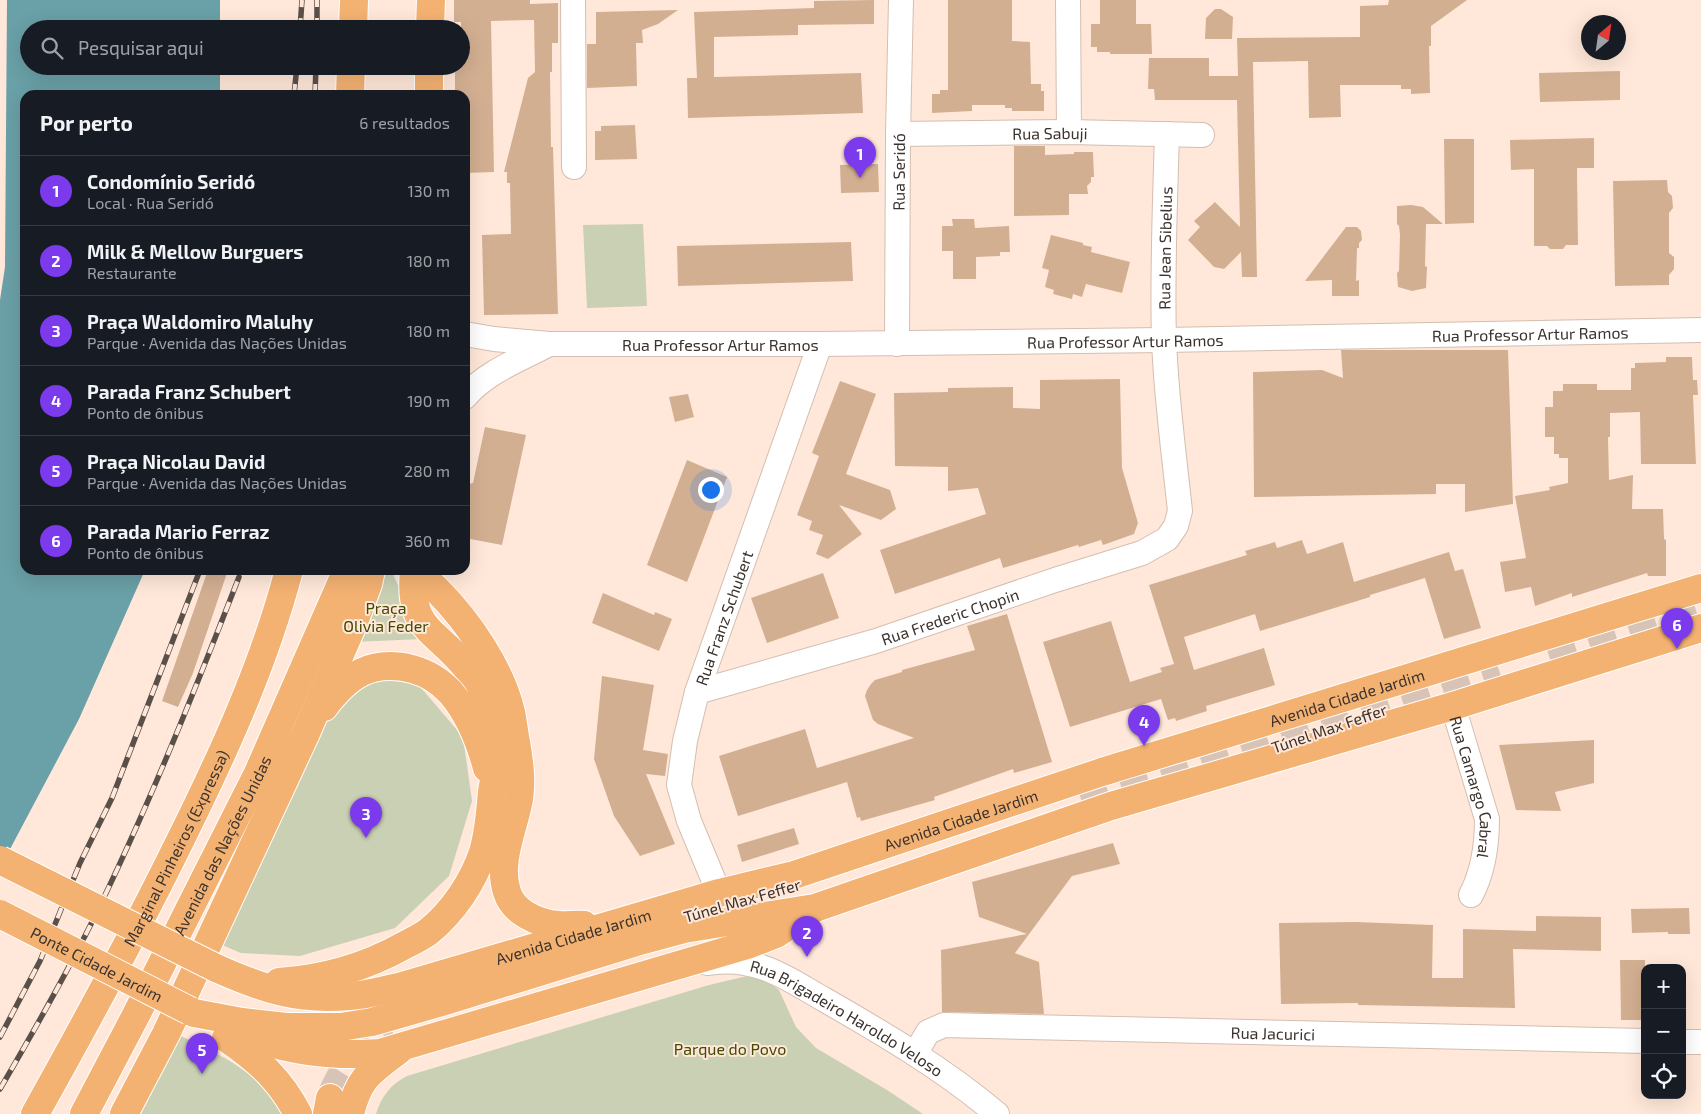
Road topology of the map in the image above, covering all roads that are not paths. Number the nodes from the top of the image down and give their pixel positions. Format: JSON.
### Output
{"nodes":[{"id":1,"x":354,"y":0,"type":"edge"},
{"id":2,"x":431,"y":0,"type":"edge"},
{"id":3,"x":573,"y":0,"type":"edge"},
{"id":4,"x":901,"y":0,"type":"edge"},
{"id":5,"x":1068,"y":0,"type":"edge"},
{"id":6,"x":353,"y":20,"type":"edge"},
{"id":7,"x":430,"y":20,"type":"edge"},
{"id":8,"x":351,"y":75,"type":"edge"},
{"id":9,"x":429,"y":75,"type":"edge"},
{"id":10,"x":350,"y":90,"type":"edge"},
{"id":11,"x":428,"y":90,"type":"edge"},
{"id":12,"x":1070,"y":132,"type":"junction"},
{"id":13,"x":898,"y":134,"type":"junction"},
{"id":14,"x":1167,"y":134,"type":"junction"},
{"id":15,"x":1202,"y":135,"type":"dead end"},
{"id":16,"x":574,"y":167,"type":"dead end"},
{"id":17,"x":1701,"y":330,"type":"edge"},
{"id":18,"x":470,"y":335,"type":"edge"},
{"id":19,"x":1164,"y":340,"type":"junction"},
{"id":20,"x":549,"y":344,"type":"junction"},
{"id":21,"x":820,"y":344,"type":"junction"},
{"id":22,"x":897,"y":344,"type":"junction"},
{"id":23,"x":470,"y":391,"type":"edge"},
{"id":24,"x":1180,"y":511,"type":"joint"},
{"id":25,"x":288,"y":575,"type":"edge"},
{"id":26,"x":345,"y":575,"type":"edge"},
{"id":27,"x":369,"y":575,"type":"edge"},
{"id":28,"x":414,"y":575,"type":"edge"},
{"id":29,"x":420,"y":575,"type":"edge"},
{"id":30,"x":1701,"y":588,"type":"edge"},
{"id":31,"x":1701,"y":628,"type":"edge"},
{"id":32,"x":1549,"y":656,"type":"tunnel mouth"},
{"id":33,"x":697,"y":692,"type":"junction"},
{"id":34,"x":1453,"y":706,"type":"junction"},
{"id":35,"x":306,"y":733,"type":"junction"},
{"id":36,"x":492,"y":790,"type":"junction"},
{"id":37,"x":1081,"y":799,"type":"tunnel mouth"},
{"id":38,"x":1111,"y":806,"type":"junction"},
{"id":39,"x":0,"y":860,"type":"edge"},
{"id":40,"x":719,"y":893,"type":"junction"},
{"id":41,"x":1471,"y":896,"type":"dead end"},
{"id":42,"x":815,"y":908,"type":"junction"},
{"id":43,"x":0,"y":914,"type":"edge"},
{"id":44,"x":608,"y":926,"type":"junction"},
{"id":45,"x":681,"y":965,"type":"junction"},
{"id":46,"x":251,"y":983,"type":"junction"},
{"id":47,"x":399,"y":987,"type":"junction"},
{"id":48,"x":192,"y":1012,"type":"junction"},
{"id":49,"x":398,"y":1040,"type":"junction"},
{"id":50,"x":1641,"y":1041,"type":"edge"},
{"id":51,"x":1686,"y":1042,"type":"edge"},
{"id":52,"x":1701,"y":1042,"type":"edge"},
{"id":53,"x":70,"y":1052,"type":"junction"},
{"id":54,"x":914,"y":1054,"type":"junction"},
{"id":55,"x":336,"y":1109,"type":"edge"},
{"id":56,"x":35,"y":1114,"type":"edge"},
{"id":57,"x":55,"y":1114,"type":"edge"},
{"id":58,"x":84,"y":1114,"type":"edge"},
{"id":59,"x":124,"y":1114,"type":"edge"},
{"id":60,"x":298,"y":1114,"type":"edge"},
{"id":61,"x":996,"y":1114,"type":"edge"}],
"edges":[{"from":1,"to":6,"type":"highway"},
{"from":2,"to":7,"type":"highway"},
{"from":3,"to":16,"type":"street"},
{"from":4,"to":13,"type":"street","name":"Rua Seridó"},
{"from":5,"to":12,"type":"street"},
{"from":8,"to":10,"type":"highway"},
{"from":9,"to":11,"type":"highway"},
{"from":12,"to":13,"type":"street","name":"Rua Sabuji"},
{"from":12,"to":14,"type":"street","name":"Rua Sabuji"},
{"from":13,"to":22,"type":"street","name":"Rua Seridó"},
{"from":14,"to":15,"type":"street","name":"Rua Sabuji"},
{"from":14,"to":19,"type":"street","name":"Rua Jean Sibelius"},
{"from":17,"to":19,"type":"street","name":"Rua Professor Artur Ramos"},
{"from":18,"to":20,"type":"street","name":"Rua Professor Artur Ramos"},
{"from":19,"to":22,"type":"street","name":"Rua Professor Artur Ramos"},
{"from":19,"to":24,"type":"street","name":"Rua Jean Sibelius"},
{"from":20,"to":21,"type":"street","name":"Rua Professor Artur Ramos"},
{"from":20,"to":23,"type":"street","name":"Rua Professor Artur Ramos"},
{"from":21,"to":22,"type":"street","name":"Rua Professor Artur Ramos"},
{"from":21,"to":33,"type":"street","name":"Rua Franz Schubert"},
{"from":24,"to":33,"type":"street","name":"Rua Frederic Chopin"},
{"from":25,"to":53,"type":"highway","name":"Marginal Pinheiros (Expressa)"},
{"from":26,"to":58,"type":"highway","name":"Avenida das Nações Unidas"},
{"from":27,"to":35,"type":"highway","name":"Avenida das Nações Unidas"},
{"from":28,"to":36,"type":"highway"},
{"from":29,"to":44,"type":"highway"},
{"from":30,"to":40,"type":"highway","name":"Avenida Cidade Jardim"},
{"from":31,"to":34,"type":"highway","name":"Avenida Cidade Jardim"},
{"from":32,"to":38,"type":"highway","name":"Túnel Max Feffer"},
{"from":33,"to":40,"type":"street","name":"Rua Franz Schubert"},
{"from":34,"to":38,"type":"highway","name":"Avenida Cidade Jardim"},
{"from":34,"to":41,"type":"street","name":"Rua Camargo Cabral"},
{"from":35,"to":36,"type":"highway"},
{"from":35,"to":59,"type":"highway","name":"Avenida das Nações Unidas"},
{"from":36,"to":46,"type":"highway"},
{"from":37,"to":47,"type":"highway","name":"Túnel Max Feffer"},
{"from":38,"to":42,"type":"highway","name":"Avenida Cidade Jardim"},
{"from":39,"to":46,"type":"highway","name":"Avenida Cidade Jardim","bridge":true},
{"from":40,"to":44,"type":"highway","name":"Avenida Cidade Jardim"},
{"from":42,"to":45,"type":"highway","name":"Avenida Cidade Jardim"},
{"from":42,"to":48,"type":"highway","name":"Avenida Cidade Jardim"},
{"from":42,"to":49,"type":"highway"},
{"from":43,"to":48,"type":"highway","name":"Ponte Cidade Jardim","bridge":true},
{"from":44,"to":47,"type":"highway","name":"Avenida Cidade Jardim"},
{"from":45,"to":49,"type":"highway","name":"Avenida Cidade Jardim"},
{"from":45,"to":54,"type":"street","name":"Rua Brigadeiro Haroldo Veloso"},
{"from":46,"to":47,"type":"highway","name":"Avenida Cidade Jardim"},
{"from":48,"to":49,"type":"highway","name":"Avenida Cidade Jardim"},
{"from":48,"to":60,"type":"highway"},
{"from":49,"to":55,"type":"highway"},
{"from":50,"to":54,"type":"street","name":"Rua Jacurici"},
{"from":51,"to":52,"type":"street"},
{"from":53,"to":56,"type":"highway","name":"Marginal Pinheiros (Expressa)"},
{"from":53,"to":57,"type":"highway"},
{"from":54,"to":61,"type":"street","name":"Rua Brigadeiro Haroldo Veloso"}]}
